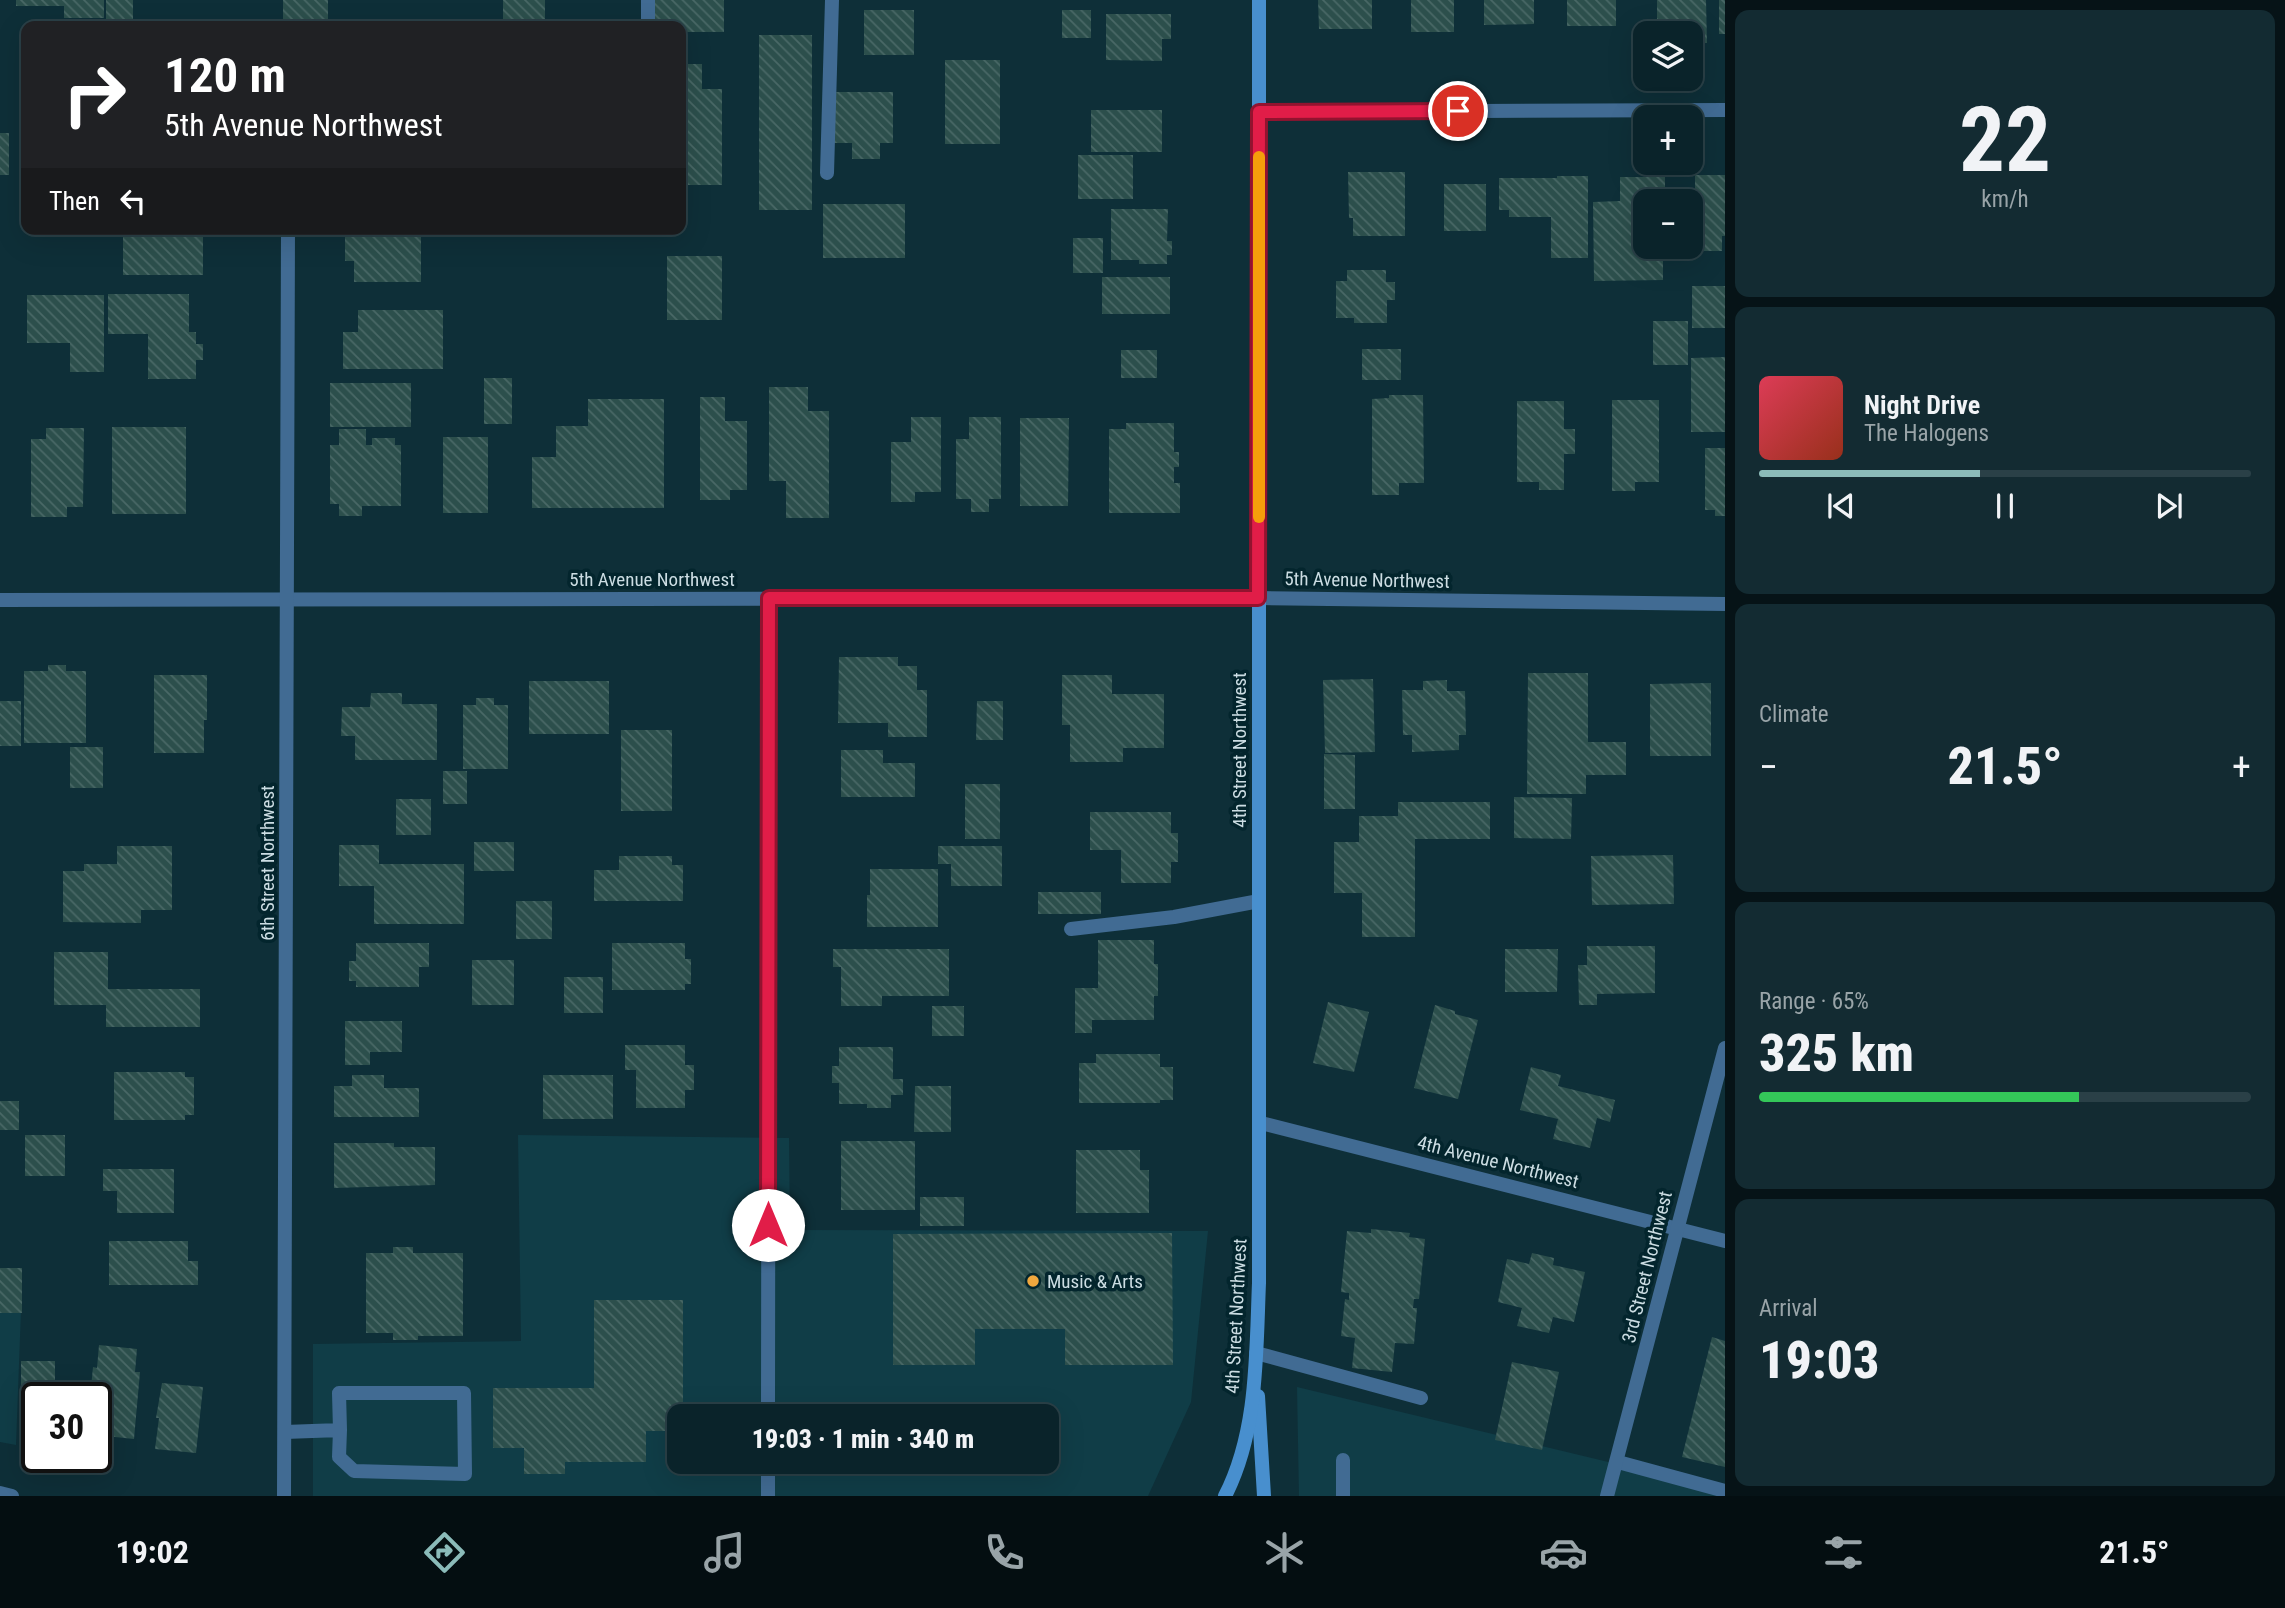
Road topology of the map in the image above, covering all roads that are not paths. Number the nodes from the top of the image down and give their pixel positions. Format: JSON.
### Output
{"nodes":[{"id":1,"x":648,"y":0,"type":"edge"},
{"id":2,"x":832,"y":0,"type":"edge"},
{"id":3,"x":1259,"y":0,"type":"edge"},
{"id":4,"x":648,"y":21,"type":"edge"},
{"id":5,"x":1725,"y":110,"type":"edge"},
{"id":6,"x":1259,"y":112,"type":"junction"},
{"id":7,"x":827,"y":173,"type":"dead end"},
{"id":8,"x":288,"y":235,"type":"edge"},
{"id":9,"x":769,"y":598,"type":"junction"},
{"id":10,"x":1258,"y":598,"type":"junction"},
{"id":11,"x":0,"y":600,"type":"edge"},
{"id":12,"x":287,"y":600,"type":"junction"},
{"id":13,"x":1725,"y":604,"type":"edge"},
{"id":14,"x":1259,"y":901,"type":"junction"},
{"id":15,"x":1071,"y":929,"type":"dead end"},
{"id":16,"x":1725,"y":1048,"type":"edge"},
{"id":17,"x":1261,"y":1123,"type":"junction"},
{"id":18,"x":1677,"y":1228,"type":"junction"},
{"id":19,"x":1725,"y":1241,"type":"edge"},
{"id":20,"x":1256,"y":1353,"type":"junction"},
{"id":21,"x":1421,"y":1398,"type":"dead end"},
{"id":22,"x":768,"y":1404,"type":"edge"},
{"id":23,"x":340,"y":1430,"type":"junction"},
{"id":24,"x":285,"y":1432,"type":"junction"},
{"id":25,"x":1343,"y":1460,"type":"dead end"},
{"id":26,"x":1618,"y":1462,"type":"junction"},
{"id":27,"x":768,"y":1474,"type":"edge"},
{"id":28,"x":1725,"y":1491,"type":"edge"},
{"id":29,"x":0,"y":1493,"type":"edge"},
{"id":30,"x":12,"y":1496,"type":"edge"},
{"id":31,"x":284,"y":1496,"type":"edge"},
{"id":32,"x":768,"y":1496,"type":"edge"},
{"id":33,"x":1225,"y":1496,"type":"edge"},
{"id":34,"x":1264,"y":1496,"type":"edge"},
{"id":35,"x":1343,"y":1496,"type":"edge"},
{"id":36,"x":1608,"y":1496,"type":"edge"}],
"edges":[{"from":1,"to":4,"type":"street"},
{"from":2,"to":7,"type":"street"},
{"from":3,"to":6,"type":"main road","name":"4th Street Northwest"},
{"from":5,"to":6,"type":"street"},
{"from":6,"to":10,"type":"main road","name":"4th Street Northwest"},
{"from":8,"to":12,"type":"street","name":"6th Street Northwest"},
{"from":9,"to":10,"type":"street","name":"5th Avenue Northwest"},
{"from":9,"to":12,"type":"street","name":"5th Avenue Northwest"},
{"from":9,"to":22,"type":"street"},
{"from":10,"to":13,"type":"street","name":"5th Avenue Northwest"},
{"from":10,"to":14,"type":"main road","name":"4th Street Northwest"},
{"from":11,"to":12,"type":"street","name":"5th Avenue Northwest"},
{"from":12,"to":24,"type":"street","name":"6th Street Northwest"},
{"from":14,"to":15,"type":"street"},
{"from":14,"to":17,"type":"main road","name":"4th Street Northwest"},
{"from":16,"to":18,"type":"street","name":"3rd Street Northwest"},
{"from":17,"to":18,"type":"street","name":"4th Avenue Northwest"},
{"from":17,"to":20,"type":"main road","name":"4th Street Northwest"},
{"from":18,"to":19,"type":"street","name":"4th Avenue Northwest"},
{"from":18,"to":26,"type":"street","name":"3rd Street Northwest"},
{"from":20,"to":21,"type":"street"},
{"from":20,"to":33,"type":"main road","name":"4th Street Northwest"},
{"from":20,"to":34,"type":"main road"},
{"from":23,"to":23,"type":"street"},
{"from":23,"to":24,"type":"street"},
{"from":24,"to":31,"type":"street","name":"6th Street Northwest"},
{"from":25,"to":35,"type":"street"},
{"from":26,"to":28,"type":"street"},
{"from":26,"to":36,"type":"street","name":"3rd Street Northwest"},
{"from":27,"to":32,"type":"street"},
{"from":29,"to":30,"type":"street"}]}
